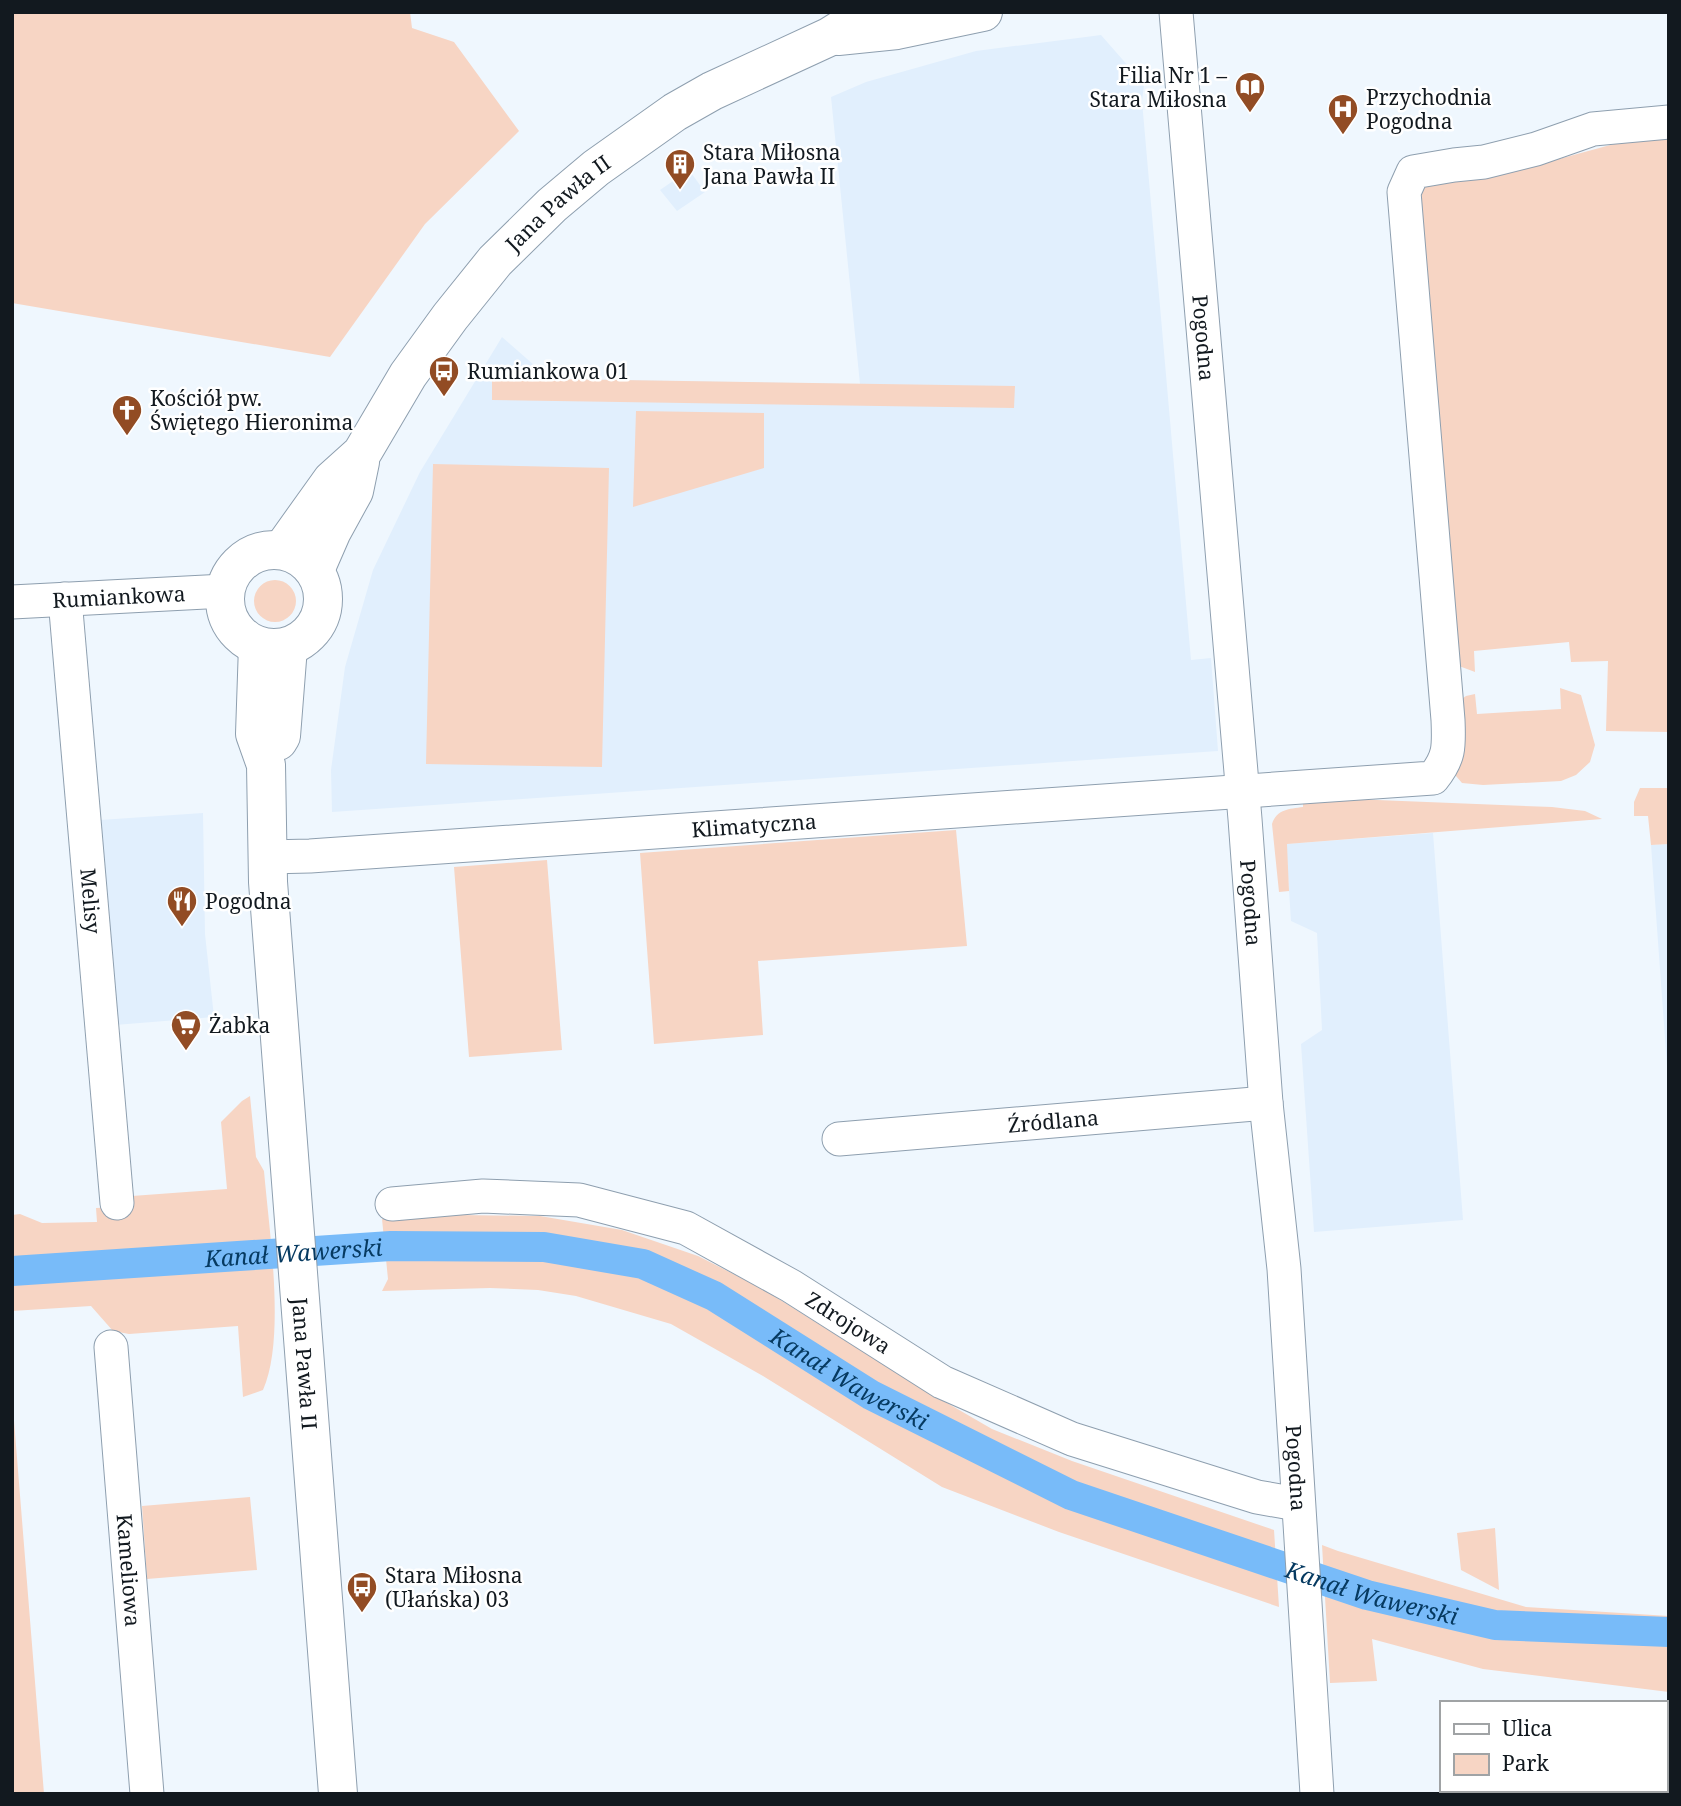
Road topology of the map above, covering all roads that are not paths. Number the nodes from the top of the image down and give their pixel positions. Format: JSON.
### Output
{"nodes":[{"id":1,"x":869,"y":12,"type":"edge"},
{"id":2,"x":983,"y":12,"type":"edge"},
{"id":3,"x":1176,"y":12,"type":"edge"},
{"id":4,"x":829,"y":37,"type":"junction"},
{"id":5,"x":1669,"y":122,"type":"edge"},
{"id":6,"x":362,"y":453,"type":"junction"},
{"id":7,"x":282,"y":550,"type":"junction"},
{"id":8,"x":315,"y":570,"type":"junction"},
{"id":9,"x":225,"y":591,"type":"junction"},
{"id":10,"x":65,"y":599,"type":"junction"},
{"id":11,"x":12,"y":602,"type":"edge"},
{"id":12,"x":273,"y":647,"type":"junction"},
{"id":13,"x":1242,"y":790,"type":"junction"},
{"id":14,"x":267,"y":857,"type":"junction"},
{"id":15,"x":1266,"y":1103,"type":"junction"},
{"id":16,"x":839,"y":1139,"type":"dead end"},
{"id":17,"x":117,"y":1203,"type":"dead end"},
{"id":18,"x":392,"y":1204,"type":"dead end"},
{"id":19,"x":111,"y":1347,"type":"dead end"},
{"id":20,"x":1297,"y":1504,"type":"junction"},
{"id":21,"x":146,"y":1794,"type":"edge"},
{"id":22,"x":338,"y":1794,"type":"edge"},
{"id":23,"x":1317,"y":1794,"type":"edge"}],
"edges":[{"from":1,"to":4,"type":"street","name":"Jana Pawła II"},
{"from":2,"to":4,"type":"street","name":"Jana Pawła II"},
{"from":3,"to":13,"type":"street","name":"Pogodna"},
{"from":4,"to":6,"type":"street","name":"Jana Pawła II"},
{"from":5,"to":13,"type":"street","name":"Klimatyczna"},
{"from":6,"to":7,"type":"street","name":"Jana Pawła II"},
{"from":6,"to":8,"type":"street","name":"Jana Pawła II"},
{"from":7,"to":8,"type":"street"},
{"from":7,"to":9,"type":"street"},
{"from":8,"to":12,"type":"street"},
{"from":9,"to":10,"type":"street","name":"Rumiankowa"},
{"from":9,"to":12,"type":"street"},
{"from":10,"to":11,"type":"street","name":"Rumiankowa"},
{"from":10,"to":17,"type":"street","name":"Melisy"},
{"from":12,"to":14,"type":"street","name":"Jana Pawła II"},
{"from":13,"to":14,"type":"street","name":"Klimatyczna"},
{"from":13,"to":15,"type":"street","name":"Pogodna"},
{"from":14,"to":22,"type":"street","name":"Jana Pawła II"},
{"from":15,"to":16,"type":"street","name":"Źródlana"},
{"from":15,"to":20,"type":"street","name":"Pogodna"},
{"from":18,"to":20,"type":"street","name":"Zdrojowa"},
{"from":19,"to":21,"type":"street","name":"Kameliowa"},
{"from":20,"to":23,"type":"street","name":"Pogodna"}]}
